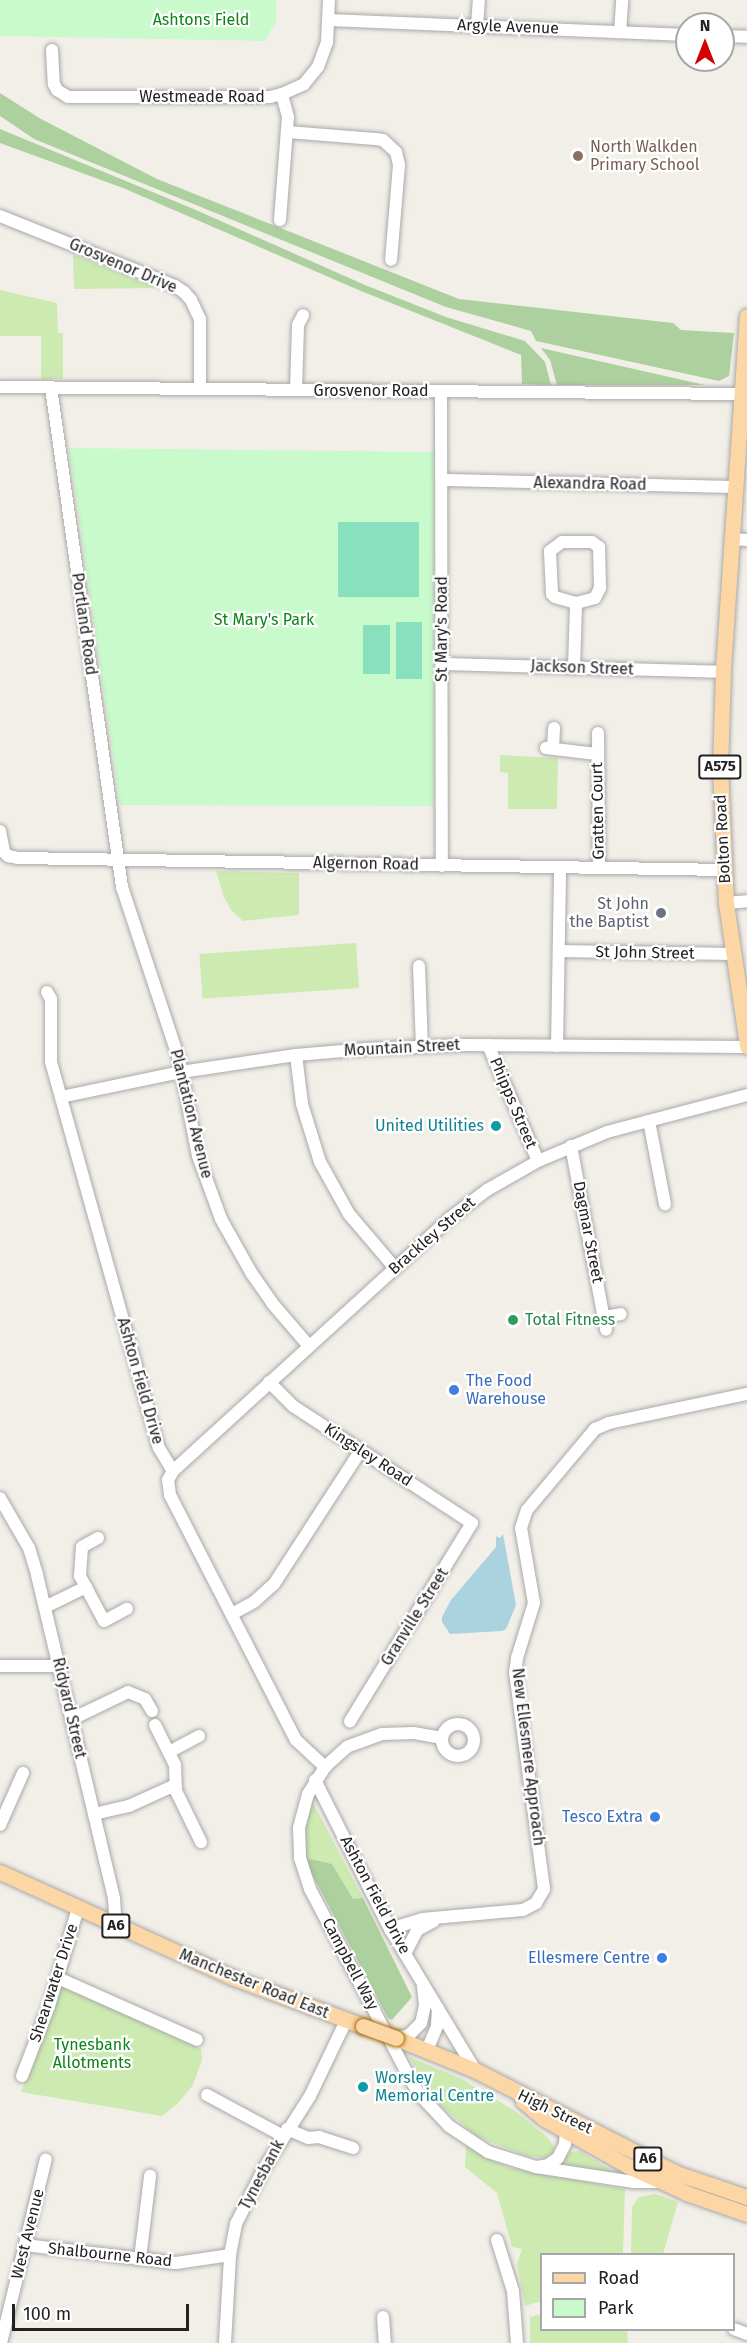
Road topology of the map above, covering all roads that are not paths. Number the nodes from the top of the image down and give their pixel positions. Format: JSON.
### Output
{"nodes":[{"id":1,"x":329,"y":0,"type":"edge"},
{"id":2,"x":479,"y":0,"type":"edge"},
{"id":3,"x":622,"y":0,"type":"edge"},
{"id":4,"x":329,"y":20,"type":"junction"},
{"id":5,"x":477,"y":26,"type":"junction"},
{"id":6,"x":620,"y":32,"type":"junction"},
{"id":7,"x":675,"y":34,"type":"edge"},
{"id":8,"x":49,"y":57,"type":"dead end"},
{"id":9,"x":282,"y":94,"type":"junction"},
{"id":10,"x":288,"y":132,"type":"junction"},
{"id":11,"x":277,"y":213,"type":"dead end"},
{"id":12,"x":0,"y":216,"type":"edge"},
{"id":13,"x":389,"y":253,"type":"dead end"},
{"id":14,"x":303,"y":315,"type":"dead end"},
{"id":15,"x":747,"y":316,"type":"edge"},
{"id":16,"x":0,"y":387,"type":"edge"},
{"id":17,"x":51,"y":388,"type":"junction"},
{"id":18,"x":200,"y":389,"type":"junction"},
{"id":19,"x":743,"y":389,"type":"junction"},
{"id":20,"x":296,"y":390,"type":"junction"},
{"id":21,"x":441,"y":392,"type":"junction"},
{"id":22,"x":443,"y":480,"type":"junction"},
{"id":23,"x":736,"y":487,"type":"junction"},
{"id":24,"x":740,"y":540,"type":"edge"},
{"id":25,"x":576,"y":603,"type":"junction"},
{"id":26,"x":441,"y":664,"type":"junction"},
{"id":27,"x":574,"y":668,"type":"junction"},
{"id":28,"x":723,"y":672,"type":"junction"},
{"id":29,"x":554,"y":728,"type":"dead end"},
{"id":30,"x":598,"y":733,"type":"dead end"},
{"id":31,"x":597,"y":754,"type":"junction"},
{"id":32,"x":0,"y":831,"type":"edge"},
{"id":33,"x":117,"y":860,"type":"junction"},
{"id":34,"x":442,"y":866,"type":"junction"},
{"id":35,"x":560,"y":868,"type":"junction"},
{"id":36,"x":599,"y":868,"type":"junction"},
{"id":37,"x":724,"y":870,"type":"junction"},
{"id":38,"x":747,"y":901,"type":"edge"},
{"id":39,"x":726,"y":903,"type":"junction"},
{"id":40,"x":559,"y":951,"type":"junction"},
{"id":41,"x":732,"y":954,"type":"junction"},
{"id":42,"x":418,"y":966,"type":"dead end"},
{"id":43,"x":47,"y":992,"type":"dead end"},
{"id":44,"x":488,"y":1045,"type":"junction"},
{"id":45,"x":422,"y":1046,"type":"junction"},
{"id":46,"x":557,"y":1046,"type":"junction"},
{"id":47,"x":747,"y":1046,"type":"edge"},
{"id":48,"x":296,"y":1055,"type":"junction"},
{"id":49,"x":181,"y":1072,"type":"junction"},
{"id":50,"x":747,"y":1095,"type":"edge"},
{"id":51,"x":61,"y":1097,"type":"junction"},
{"id":52,"x":649,"y":1121,"type":"junction"},
{"id":53,"x":571,"y":1146,"type":"junction"},
{"id":54,"x":538,"y":1161,"type":"junction"},
{"id":55,"x":665,"y":1204,"type":"dead end"},
{"id":56,"x":395,"y":1268,"type":"junction"},
{"id":57,"x":621,"y":1314,"type":"dead end"},
{"id":58,"x":309,"y":1346,"type":"junction"},
{"id":59,"x":270,"y":1382,"type":"junction"},
{"id":60,"x":747,"y":1396,"type":"edge"},
{"id":61,"x":361,"y":1450,"type":"junction"},
{"id":62,"x":173,"y":1470,"type":"junction"},
{"id":63,"x":0,"y":1498,"type":"edge"},
{"id":64,"x":472,"y":1523,"type":"joint"},
{"id":65,"x":98,"y":1538,"type":"dead end"},
{"id":66,"x":86,"y":1587,"type":"junction"},
{"id":67,"x":45,"y":1607,"type":"junction"},
{"id":68,"x":127,"y":1610,"type":"dead end"},
{"id":69,"x":232,"y":1614,"type":"junction"},
{"id":70,"x":0,"y":1666,"type":"edge"},
{"id":71,"x":60,"y":1666,"type":"junction"},
{"id":72,"x":152,"y":1711,"type":"dead end"},
{"id":73,"x":369,"y":1717,"type":"dead end"},
{"id":74,"x":72,"y":1719,"type":"junction"},
{"id":75,"x":155,"y":1725,"type":"dead end"},
{"id":76,"x":199,"y":1736,"type":"dead end"},
{"id":77,"x":441,"y":1738,"type":"dead end"},
{"id":78,"x":169,"y":1752,"type":"junction"},
{"id":79,"x":325,"y":1767,"type":"junction"},
{"id":80,"x":23,"y":1773,"type":"dead end"},
{"id":81,"x":315,"y":1780,"type":"junction"},
{"id":82,"x":175,"y":1785,"type":"junction"},
{"id":83,"x":94,"y":1814,"type":"junction"},
{"id":84,"x":0,"y":1825,"type":"edge"},
{"id":85,"x":201,"y":1842,"type":"dead end"},
{"id":86,"x":0,"y":1872,"type":"edge"},
{"id":87,"x":78,"y":1908,"type":"junction"},
{"id":88,"x":444,"y":1918,"type":"junction"},
{"id":89,"x":116,"y":1925,"type":"junction"},
{"id":90,"x":390,"y":1929,"type":"junction"},
{"id":91,"x":405,"y":1954,"type":"junction"},
{"id":92,"x":58,"y":1978,"type":"junction"},
{"id":93,"x":422,"y":1981,"type":"junction"},
{"id":94,"x":438,"y":2008,"type":"junction"},
{"id":95,"x":346,"y":2020,"type":"junction"},
{"id":96,"x":401,"y":2038,"type":"junction"},
{"id":97,"x":197,"y":2040,"type":"dead end"},
{"id":98,"x":427,"y":2050,"type":"junction"},
{"id":99,"x":475,"y":2070,"type":"junction"},
{"id":100,"x":22,"y":2076,"type":"dead end"},
{"id":101,"x":511,"y":2091,"type":"junction"},
{"id":102,"x":207,"y":2095,"type":"dead end"},
{"id":103,"x":566,"y":2131,"type":"junction"},
{"id":104,"x":285,"y":2133,"type":"junction"},
{"id":105,"x":353,"y":2148,"type":"dead end"},
{"id":106,"x":46,"y":2159,"type":"dead end"},
{"id":107,"x":536,"y":2167,"type":"junction"},
{"id":108,"x":150,"y":2176,"type":"dead end"},
{"id":109,"x":662,"y":2182,"type":"junction"},
{"id":110,"x":747,"y":2197,"type":"edge"},
{"id":111,"x":747,"y":2214,"type":"edge"},
{"id":112,"x":497,"y":2240,"type":"dead end"},
{"id":113,"x":25,"y":2245,"type":"junction"},
{"id":114,"x":230,"y":2255,"type":"junction"},
{"id":115,"x":140,"y":2259,"type":"junction"},
{"id":116,"x":383,"y":2317,"type":"dead end"},
{"id":117,"x":388,"y":2341,"type":"edge"},
{"id":118,"x":1,"y":2343,"type":"edge"},
{"id":119,"x":225,"y":2343,"type":"edge"},
{"id":120,"x":517,"y":2343,"type":"edge"}],
"edges":[{"from":1,"to":4,"type":"street","name":"Westmeade Road"},
{"from":2,"to":5,"type":"street"},
{"from":3,"to":6,"type":"street"},
{"from":4,"to":5,"type":"street","name":"Argyle Avenue"},
{"from":4,"to":9,"type":"street","name":"Westmeade Road"},
{"from":5,"to":6,"type":"street","name":"Argyle Avenue"},
{"from":6,"to":7,"type":"street","name":"Argyle Avenue"},
{"from":8,"to":9,"type":"street","name":"Westmeade Road"},
{"from":9,"to":10,"type":"street"},
{"from":10,"to":11,"type":"street"},
{"from":10,"to":13,"type":"street"},
{"from":12,"to":18,"type":"street","name":"Grosvenor Drive"},
{"from":14,"to":20,"type":"street"},
{"from":15,"to":19,"type":"main road","number":"A575"},
{"from":16,"to":17,"type":"street","name":"Grosvenor Road"},
{"from":17,"to":18,"type":"street","name":"Grosvenor Road"},
{"from":17,"to":33,"type":"street","name":"Portland Road"},
{"from":18,"to":20,"type":"street","name":"Grosvenor Road"},
{"from":19,"to":21,"type":"street","name":"Grosvenor Road"},
{"from":19,"to":23,"type":"main road","number":"A575"},
{"from":20,"to":21,"type":"street","name":"Grosvenor Road"},
{"from":21,"to":22,"type":"street","name":"St Mary's Road"},
{"from":22,"to":23,"type":"street","name":"Alexandra Road"},
{"from":22,"to":26,"type":"street","name":"St Mary's Road"},
{"from":23,"to":24,"type":"main road","name":"Bolton Road","number":"A575"},
{"from":24,"to":28,"type":"main road","name":"Bolton Road","number":"A575"},
{"from":25,"to":25,"type":"street"},
{"from":25,"to":27,"type":"street"},
{"from":26,"to":27,"type":"street","name":"Jackson Street"},
{"from":26,"to":34,"type":"street","name":"St Mary's Road"},
{"from":27,"to":28,"type":"street","name":"Jackson Street"},
{"from":28,"to":37,"type":"main road","name":"Bolton Road","number":"A575"},
{"from":29,"to":31,"type":"street","name":"Gratten Court"},
{"from":30,"to":31,"type":"street","name":"Gratten Court"},
{"from":31,"to":36,"type":"street","name":"Gratten Court"},
{"from":32,"to":33,"type":"street","name":"Algernon Road"},
{"from":33,"to":34,"type":"street","name":"Algernon Road"},
{"from":33,"to":49,"type":"street","name":"Plantation Avenue"},
{"from":34,"to":35,"type":"street","name":"Algernon Road"},
{"from":35,"to":36,"type":"street","name":"Algernon Road"},
{"from":35,"to":40,"type":"street"},
{"from":36,"to":37,"type":"street","name":"Algernon Road"},
{"from":37,"to":39,"type":"main road","name":"Bolton Road","number":"A575"},
{"from":38,"to":39,"type":"street"},
{"from":39,"to":41,"type":"main road","name":"Bolton Road","number":"A575"},
{"from":40,"to":41,"type":"street","name":"St John Street"},
{"from":40,"to":46,"type":"street"},
{"from":41,"to":47,"type":"main road","name":"Bolton Road","number":"A575"},
{"from":42,"to":45,"type":"street"},
{"from":43,"to":51,"type":"street","name":"Ashton Field Drive"},
{"from":44,"to":45,"type":"street","name":"Mountain Street"},
{"from":44,"to":46,"type":"street","name":"Mountain Street"},
{"from":44,"to":54,"type":"street","name":"Phipps Street"},
{"from":45,"to":48,"type":"street","name":"Mountain Street"},
{"from":46,"to":47,"type":"street","name":"Mountain Street"},
{"from":48,"to":49,"type":"street","name":"Mountain Street"},
{"from":48,"to":56,"type":"street"},
{"from":49,"to":51,"type":"street","name":"Mountain Street"},
{"from":49,"to":58,"type":"street","name":"Plantation Avenue"},
{"from":50,"to":52,"type":"street","name":"Brackley Street"},
{"from":51,"to":62,"type":"street","name":"Ashton Field Drive"},
{"from":52,"to":53,"type":"street","name":"Brackley Street"},
{"from":52,"to":55,"type":"street"},
{"from":53,"to":54,"type":"street","name":"Brackley Street"},
{"from":53,"to":57,"type":"street","name":"Dagmar Street"},
{"from":54,"to":56,"type":"street","name":"Brackley Street"},
{"from":56,"to":58,"type":"street","name":"Brackley Street"},
{"from":58,"to":59,"type":"street","name":"Brackley Street"},
{"from":59,"to":61,"type":"street","name":"Kingsley Road"},
{"from":59,"to":62,"type":"street","name":"Brackley Street"},
{"from":60,"to":88,"type":"street","name":"New Ellesmere Approach"},
{"from":61,"to":64,"type":"street","name":"Kingsley Road"},
{"from":61,"to":69,"type":"street"},
{"from":62,"to":69,"type":"street"},
{"from":63,"to":67,"type":"street","name":"Ridyard Street"},
{"from":64,"to":73,"type":"street","name":"Granville Street"},
{"from":65,"to":66,"type":"street"},
{"from":66,"to":67,"type":"street"},
{"from":66,"to":68,"type":"street"},
{"from":67,"to":71,"type":"street","name":"Ridyard Street"},
{"from":69,"to":79,"type":"street"},
{"from":70,"to":71,"type":"street"},
{"from":71,"to":74,"type":"street","name":"Ridyard Street"},
{"from":72,"to":74,"type":"street"},
{"from":74,"to":83,"type":"street","name":"Ridyard Street"},
{"from":75,"to":78,"type":"street"},
{"from":76,"to":78,"type":"street"},
{"from":77,"to":79,"type":"street","name":"Campbell Way"},
{"from":78,"to":82,"type":"street"},
{"from":79,"to":81,"type":"street","name":"Campbell Way"},
{"from":80,"to":84,"type":"street"},
{"from":81,"to":90,"type":"street","name":"Ashton Field Drive"},
{"from":81,"to":107,"type":"street","name":"Campbell Way"},
{"from":82,"to":83,"type":"street"},
{"from":82,"to":85,"type":"street"},
{"from":83,"to":89,"type":"street","name":"Ridyard Street"},
{"from":86,"to":87,"type":"main road","name":"Manchester Road East","number":"A6"},
{"from":87,"to":89,"type":"main road","name":"Manchester Road East","number":"A6"},
{"from":87,"to":92,"type":"street","name":"Shearwater Drive"},
{"from":88,"to":90,"type":"street","name":"New Ellesmere Approach"},
{"from":88,"to":91,"type":"street","name":"New Ellesmere Approach"},
{"from":89,"to":95,"type":"main road","name":"Manchester Road East","number":"A6"},
{"from":90,"to":91,"type":"street","name":"Ashton Field Drive"},
{"from":91,"to":93,"type":"street","name":"Ashton Field Drive"},
{"from":92,"to":97,"type":"street"},
{"from":92,"to":100,"type":"street","name":"Shearwater Drive"},
{"from":93,"to":94,"type":"street","name":"Ashton Field Drive"},
{"from":93,"to":96,"type":"street"},
{"from":94,"to":98,"type":"street"},
{"from":94,"to":99,"type":"street","name":"Ashton Field Drive"},
{"from":95,"to":96,"type":"main road","name":"Manchester Road East","number":"A6","bridge":true},
{"from":95,"to":104,"type":"street","name":"Tynesbank"},
{"from":96,"to":98,"type":"main road","name":"Manchester Road East","number":"A6"},
{"from":98,"to":99,"type":"main road","name":"Manchester Road East","number":"A6"},
{"from":99,"to":101,"type":"main road","name":"Manchester Road East","number":"A6"},
{"from":101,"to":103,"type":"main road","name":"High Street","number":"A6"},
{"from":101,"to":110,"type":"main road","name":"High Street","number":"A6"},
{"from":102,"to":104,"type":"street"},
{"from":103,"to":107,"type":"street"},
{"from":103,"to":109,"type":"main road","name":"High Street","number":"A6"},
{"from":104,"to":105,"type":"street"},
{"from":104,"to":114,"type":"street","name":"Tynesbank"},
{"from":106,"to":113,"type":"street","name":"West Avenue"},
{"from":107,"to":109,"type":"street","name":"Campbell Way"},
{"from":108,"to":115,"type":"street"},
{"from":109,"to":111,"type":"main road","name":"High Street","number":"A6"},
{"from":112,"to":120,"type":"street"},
{"from":113,"to":115,"type":"street","name":"Shalbourne Road"},
{"from":113,"to":118,"type":"street","name":"West Avenue"},
{"from":114,"to":115,"type":"street","name":"Shalbourne Road"},
{"from":114,"to":119,"type":"street","name":"Tynesbank"},
{"from":116,"to":117,"type":"street"}]}
